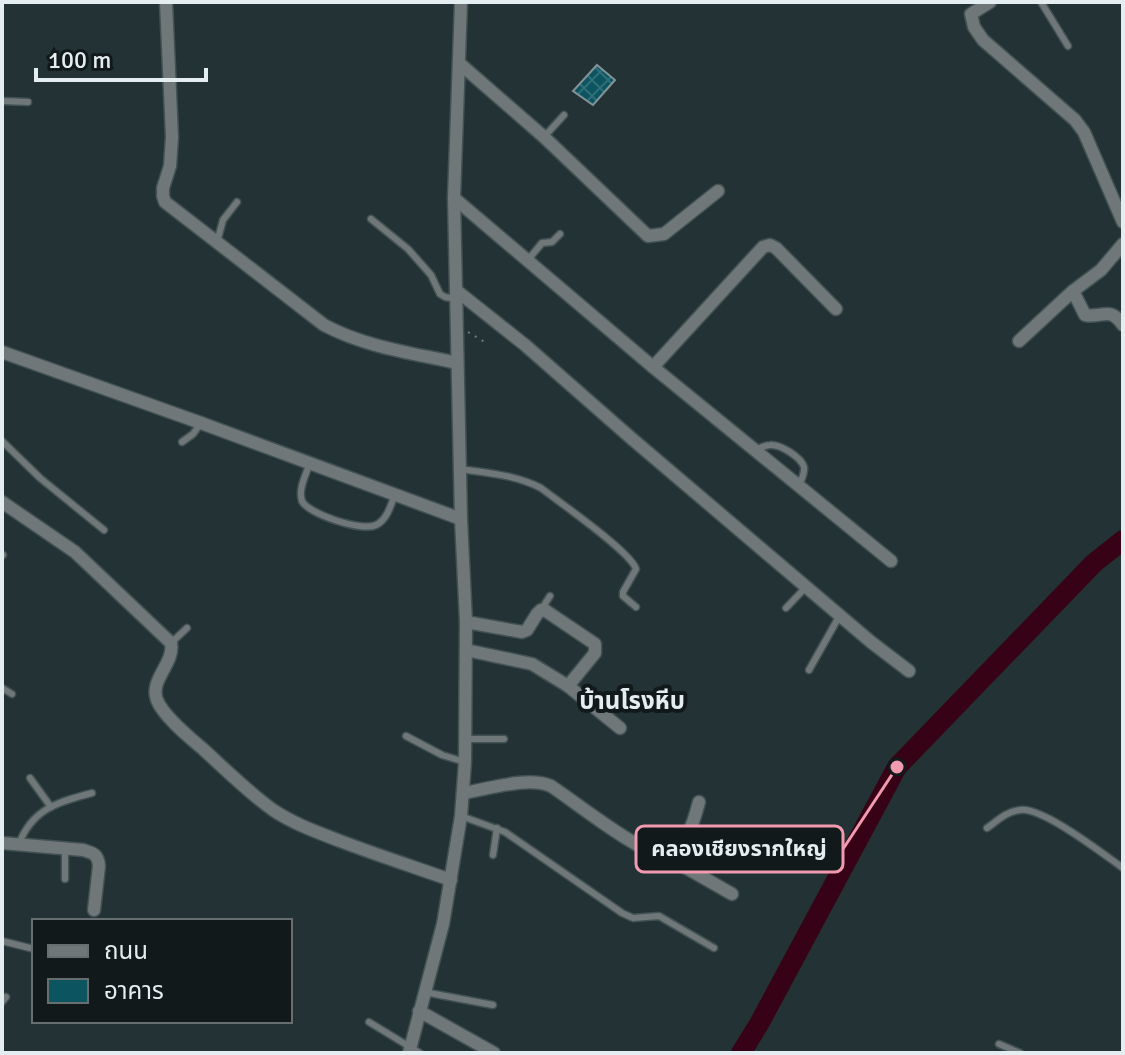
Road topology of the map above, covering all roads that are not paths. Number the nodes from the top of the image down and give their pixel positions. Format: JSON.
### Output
{"nodes":[{"id":1,"x":166,"y":2,"type":"edge"},
{"id":2,"x":461,"y":2,"type":"edge"},
{"id":3,"x":1041,"y":2,"type":"edge"},
{"id":4,"x":978,"y":7,"type":"edge"},
{"id":5,"x":1068,"y":46,"type":"dead end"},
{"id":6,"x":459,"y":63,"type":"junction"},
{"id":7,"x":2,"y":101,"type":"edge"},
{"id":8,"x":28,"y":102,"type":"dead end"},
{"id":9,"x":564,"y":115,"type":"dead end"},
{"id":10,"x":544,"y":137,"type":"junction"},
{"id":11,"x":718,"y":191,"type":"dead end"},
{"id":12,"x":454,"y":198,"type":"junction"},
{"id":13,"x":237,"y":202,"type":"dead end"},
{"id":14,"x":371,"y":219,"type":"dead end"},
{"id":15,"x":1123,"y":222,"type":"edge"},
{"id":16,"x":560,"y":234,"type":"dead end"},
{"id":17,"x":217,"y":242,"type":"junction"},
{"id":18,"x":1123,"y":244,"type":"edge"},
{"id":19,"x":527,"y":261,"type":"junction"},
{"id":20,"x":1073,"y":291,"type":"junction"},
{"id":21,"x":457,"y":295,"type":"junction"},
{"id":22,"x":836,"y":309,"type":"dead end"},
{"id":23,"x":1123,"y":325,"type":"edge"},
{"id":24,"x":1019,"y":341,"type":"dead end"},
{"id":25,"x":2,"y":352,"type":"edge"},
{"id":26,"x":457,"y":363,"type":"junction"},
{"id":27,"x":653,"y":367,"type":"junction"},
{"id":28,"x":201,"y":423,"type":"junction"},
{"id":29,"x":2,"y":441,"type":"edge"},
{"id":30,"x":182,"y":442,"type":"dead end"},
{"id":31,"x":755,"y":451,"type":"junction"},
{"id":32,"x":310,"y":463,"type":"junction"},
{"id":33,"x":460,"y":469,"type":"junction"},
{"id":34,"x":798,"y":487,"type":"junction"},
{"id":35,"x":395,"y":494,"type":"junction"},
{"id":36,"x":2,"y":502,"type":"edge"},
{"id":37,"x":461,"y":519,"type":"junction"},
{"id":38,"x":104,"y":530,"type":"dead end"},
{"id":39,"x":891,"y":561,"type":"dead end"},
{"id":40,"x":806,"y":587,"type":"junction"},
{"id":41,"x":550,"y":596,"type":"dead end"},
{"id":42,"x":636,"y":607,"type":"dead end"},
{"id":43,"x":786,"y":608,"type":"dead end"},
{"id":44,"x":541,"y":610,"type":"junction"},
{"id":45,"x":840,"y":615,"type":"junction"},
{"id":46,"x":466,"y":622,"type":"junction"},
{"id":47,"x":187,"y":628,"type":"dead end"},
{"id":48,"x":171,"y":643,"type":"junction"},
{"id":49,"x":466,"y":650,"type":"junction"},
{"id":50,"x":809,"y":670,"type":"dead end"},
{"id":51,"x":909,"y":671,"type":"dead end"},
{"id":52,"x":568,"y":686,"type":"junction"},
{"id":53,"x":2,"y":688,"type":"edge"},
{"id":54,"x":12,"y":694,"type":"dead end"},
{"id":55,"x":620,"y":728,"type":"dead end"},
{"id":56,"x":406,"y":736,"type":"dead end"},
{"id":57,"x":466,"y":739,"type":"junction"},
{"id":58,"x":504,"y":739,"type":"dead end"},
{"id":59,"x":465,"y":762,"type":"junction"},
{"id":60,"x":30,"y":778,"type":"dead end"},
{"id":61,"x":92,"y":793,"type":"dead end"},
{"id":62,"x":463,"y":793,"type":"junction"},
{"id":63,"x":699,"y":802,"type":"dead end"},
{"id":64,"x":51,"y":807,"type":"junction"},
{"id":65,"x":461,"y":816,"type":"junction"},
{"id":66,"x":497,"y":828,"type":"junction"},
{"id":67,"x":987,"y":828,"type":"dead end"},
{"id":68,"x":2,"y":843,"type":"edge"},
{"id":69,"x":19,"y":844,"type":"junction"},
{"id":70,"x":65,"y":848,"type":"junction"},
{"id":71,"x":662,"y":854,"type":"junction"},
{"id":72,"x":493,"y":855,"type":"dead end"},
{"id":73,"x":1123,"y":868,"type":"edge"},
{"id":74,"x":65,"y":879,"type":"dead end"},
{"id":75,"x":451,"y":880,"type":"junction"},
{"id":76,"x":732,"y":894,"type":"dead end"},
{"id":77,"x":94,"y":910,"type":"dead end"},
{"id":78,"x":2,"y":941,"type":"edge"},
{"id":79,"x":32,"y":948,"type":"edge"},
{"id":80,"x":714,"y":948,"type":"dead end"},
{"id":81,"x":424,"y":992,"type":"junction"},
{"id":82,"x":493,"y":1005,"type":"dead end"},
{"id":83,"x":419,"y":1011,"type":"junction"},
{"id":84,"x":369,"y":1022,"type":"dead end"},
{"id":85,"x":999,"y":1044,"type":"dead end"},
{"id":86,"x":413,"y":1051,"type":"edge"},
{"id":87,"x":494,"y":1053,"type":"edge"},
{"id":88,"x":1020,"y":1053,"type":"edge"}],
"edges":[{"from":1,"to":17,"type":"street"},
{"from":2,"to":6,"type":"street"},
{"from":3,"to":5,"type":"lane"},
{"from":4,"to":15,"type":"street"},
{"from":6,"to":10,"type":"street"},
{"from":6,"to":12,"type":"street"},
{"from":7,"to":8,"type":"lane"},
{"from":9,"to":10,"type":"lane"},
{"from":10,"to":11,"type":"street"},
{"from":12,"to":19,"type":"street"},
{"from":12,"to":21,"type":"street"},
{"from":13,"to":17,"type":"lane"},
{"from":14,"to":21,"type":"lane"},
{"from":16,"to":19,"type":"lane"},
{"from":17,"to":26,"type":"street"},
{"from":18,"to":20,"type":"street"},
{"from":19,"to":27,"type":"street"},
{"from":20,"to":23,"type":"street"},
{"from":20,"to":24,"type":"street"},
{"from":21,"to":26,"type":"street"},
{"from":21,"to":40,"type":"street"},
{"from":22,"to":27,"type":"street"},
{"from":25,"to":28,"type":"street"},
{"from":26,"to":33,"type":"street"},
{"from":27,"to":31,"type":"street"},
{"from":28,"to":30,"type":"lane"},
{"from":28,"to":32,"type":"street"},
{"from":29,"to":38,"type":"lane"},
{"from":31,"to":34,"type":"street"},
{"from":31,"to":34,"type":"lane"},
{"from":32,"to":35,"type":"street"},
{"from":32,"to":35,"type":"lane"},
{"from":33,"to":37,"type":"street"},
{"from":33,"to":42,"type":"lane"},
{"from":34,"to":39,"type":"street"},
{"from":35,"to":37,"type":"street"},
{"from":36,"to":48,"type":"street"},
{"from":37,"to":46,"type":"street"},
{"from":40,"to":43,"type":"lane"},
{"from":40,"to":45,"type":"street"},
{"from":41,"to":44,"type":"lane"},
{"from":44,"to":46,"type":"street"},
{"from":44,"to":52,"type":"street"},
{"from":45,"to":50,"type":"lane"},
{"from":45,"to":51,"type":"street"},
{"from":46,"to":49,"type":"street"},
{"from":47,"to":48,"type":"lane"},
{"from":48,"to":75,"type":"street"},
{"from":49,"to":52,"type":"street"},
{"from":49,"to":57,"type":"street"},
{"from":52,"to":55,"type":"street"},
{"from":53,"to":54,"type":"lane"},
{"from":56,"to":59,"type":"lane"},
{"from":57,"to":58,"type":"lane"},
{"from":57,"to":59,"type":"street"},
{"from":59,"to":62,"type":"street"},
{"from":60,"to":64,"type":"lane"},
{"from":61,"to":64,"type":"lane"},
{"from":62,"to":65,"type":"street"},
{"from":62,"to":71,"type":"street"},
{"from":63,"to":71,"type":"street"},
{"from":64,"to":69,"type":"lane"},
{"from":65,"to":66,"type":"lane"},
{"from":65,"to":75,"type":"street"},
{"from":66,"to":72,"type":"lane"},
{"from":66,"to":80,"type":"lane"},
{"from":67,"to":73,"type":"lane"},
{"from":68,"to":69,"type":"street"},
{"from":69,"to":70,"type":"street"},
{"from":70,"to":74,"type":"lane"},
{"from":70,"to":77,"type":"street"},
{"from":71,"to":76,"type":"street"},
{"from":75,"to":81,"type":"street"},
{"from":78,"to":79,"type":"lane"},
{"from":81,"to":82,"type":"lane"},
{"from":81,"to":83,"type":"street"},
{"from":83,"to":86,"type":"street"},
{"from":83,"to":87,"type":"street"},
{"from":84,"to":86,"type":"lane"},
{"from":85,"to":88,"type":"lane"}]}
